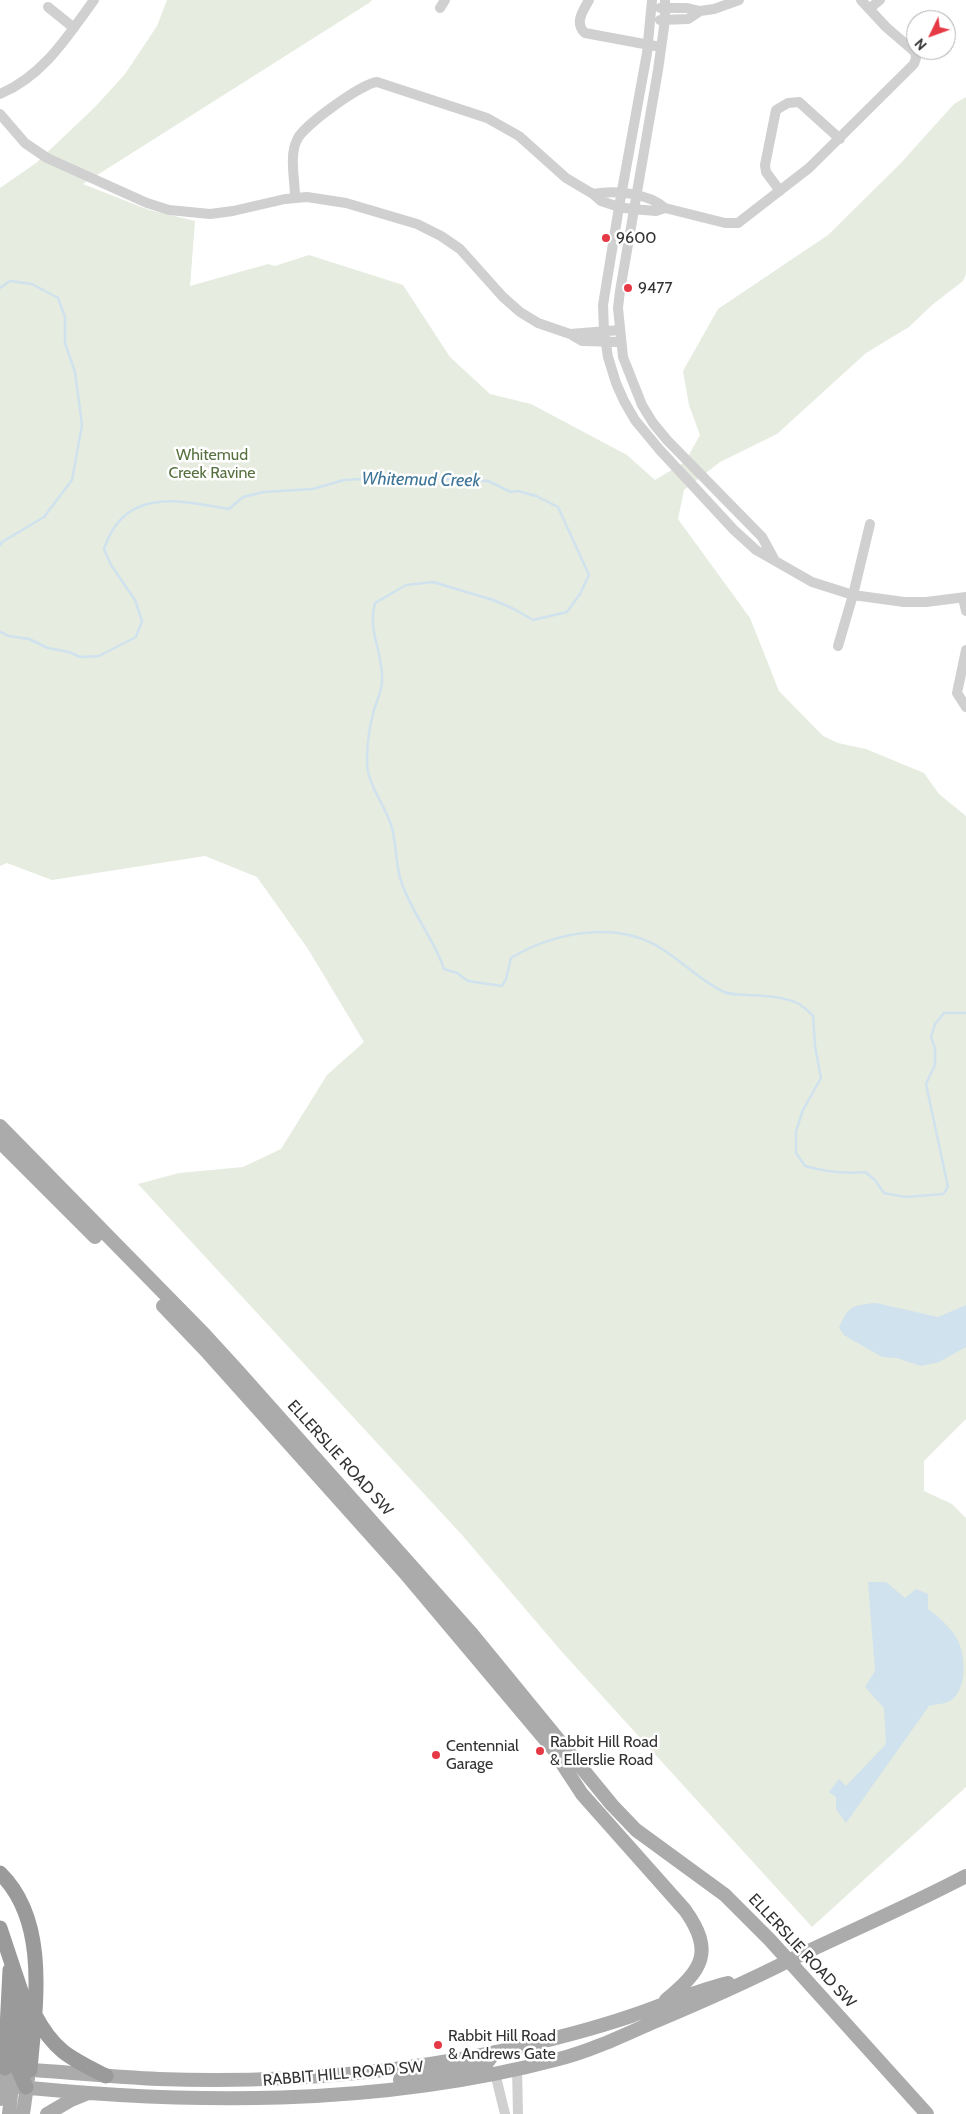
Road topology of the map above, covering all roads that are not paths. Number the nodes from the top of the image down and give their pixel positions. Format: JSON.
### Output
{"nodes":[{"id":1,"x":94,"y":0,"type":"edge"},
{"id":2,"x":589,"y":0,"type":"edge"},
{"id":3,"x":739,"y":0,"type":"edge"},
{"id":4,"x":861,"y":0,"type":"edge"},
{"id":5,"x":880,"y":0,"type":"edge"},
{"id":6,"x":652,"y":4,"type":"edge"},
{"id":7,"x":666,"y":4,"type":"edge"},
{"id":8,"x":48,"y":7,"type":"dead end"},
{"id":9,"x":870,"y":9,"type":"junction"},
{"id":10,"x":700,"y":11,"type":"junction"},
{"id":11,"x":652,"y":20,"type":"junction"},
{"id":12,"x":665,"y":20,"type":"junction"},
{"id":13,"x":74,"y":28,"type":"junction"},
{"id":14,"x":648,"y":44,"type":"junction"},
{"id":15,"x":661,"y":47,"type":"junction"},
{"id":16,"x":0,"y":94,"type":"edge"},
{"id":17,"x":0,"y":114,"type":"edge"},
{"id":18,"x":840,"y":139,"type":"junction"},
{"id":19,"x":780,"y":191,"type":"junction"},
{"id":20,"x":594,"y":194,"type":"junction"},
{"id":21,"x":622,"y":194,"type":"junction"},
{"id":22,"x":635,"y":195,"type":"junction"},
{"id":23,"x":295,"y":197,"type":"junction"},
{"id":24,"x":619,"y":207,"type":"junction"},
{"id":25,"x":665,"y":208,"type":"junction"},
{"id":26,"x":632,"y":209,"type":"junction"},
{"id":27,"x":620,"y":330,"type":"junction"},
{"id":28,"x":604,"y":331,"type":"junction"},
{"id":29,"x":570,"y":334,"type":"junction"},
{"id":30,"x":621,"y":342,"type":"junction"},
{"id":31,"x":605,"y":343,"type":"junction"},
{"id":32,"x":870,"y":524,"type":"dead end"},
{"id":33,"x":775,"y":559,"type":"junction"},
{"id":34,"x":853,"y":595,"type":"junction"},
{"id":35,"x":964,"y":597,"type":"edge"},
{"id":36,"x":966,"y":611,"type":"edge"},
{"id":37,"x":838,"y":646,"type":"dead end"},
{"id":38,"x":966,"y":650,"type":"edge"},
{"id":39,"x":966,"y":707,"type":"edge"},
{"id":40,"x":0,"y":1126,"type":"edge"},
{"id":41,"x":0,"y":1142,"type":"edge"},
{"id":42,"x":552,"y":1749,"type":"junction"},
{"id":43,"x":636,"y":1830,"type":"junction"},
{"id":44,"x":0,"y":1873,"type":"edge"},
{"id":45,"x":966,"y":1876,"type":"edge"},
{"id":46,"x":0,"y":1928,"type":"edge"},
{"id":47,"x":10,"y":1961,"type":"junction"},
{"id":48,"x":789,"y":1961,"type":"junction"},
{"id":49,"x":758,"y":1976,"type":"junction"},
{"id":50,"x":9,"y":1995,"type":"junction"},
{"id":51,"x":656,"y":2008,"type":"junction"},
{"id":52,"x":35,"y":2015,"type":"junction"},
{"id":53,"x":0,"y":2021,"type":"edge"},
{"id":54,"x":495,"y":2052,"type":"junction"},
{"id":55,"x":13,"y":2068,"type":"edge"},
{"id":56,"x":517,"y":2068,"type":"junction"},
{"id":57,"x":495,"y":2073,"type":"junction"},
{"id":58,"x":106,"y":2076,"type":"junction"},
{"id":59,"x":26,"y":2087,"type":"junction"},
{"id":60,"x":3,"y":2088,"type":"edge"},
{"id":61,"x":91,"y":2092,"type":"junction"},
{"id":62,"x":369,"y":2092,"type":"junction"},
{"id":63,"x":9,"y":2114,"type":"edge"},
{"id":64,"x":23,"y":2114,"type":"edge"},
{"id":65,"x":47,"y":2114,"type":"edge"},
{"id":66,"x":505,"y":2114,"type":"edge"},
{"id":67,"x":518,"y":2114,"type":"edge"},
{"id":68,"x":927,"y":2114,"type":"edge"}],
"edges":[{"from":1,"to":13,"type":"street"},
{"from":2,"to":14,"type":"street"},
{"from":3,"to":10,"type":"street"},
{"from":4,"to":9,"type":"street"},
{"from":5,"to":9,"type":"street"},
{"from":6,"to":7,"type":"street"},
{"from":6,"to":11,"type":"street"},
{"from":7,"to":10,"type":"street"},
{"from":7,"to":12,"type":"street"},
{"from":8,"to":13,"type":"street"},
{"from":9,"to":18,"type":"street"},
{"from":10,"to":12,"type":"street"},
{"from":11,"to":12,"type":"street"},
{"from":11,"to":14,"type":"street"},
{"from":12,"to":15,"type":"street"},
{"from":13,"to":16,"type":"street"},
{"from":14,"to":15,"type":"street"},
{"from":14,"to":21,"type":"street"},
{"from":15,"to":22,"type":"street"},
{"from":17,"to":23,"type":"street"},
{"from":18,"to":19,"type":"street"},
{"from":18,"to":19,"type":"street"},
{"from":19,"to":25,"type":"street"},
{"from":20,"to":21,"type":"street"},
{"from":20,"to":23,"type":"street"},
{"from":20,"to":24,"type":"street"},
{"from":21,"to":22,"type":"street"},
{"from":21,"to":24,"type":"street"},
{"from":22,"to":25,"type":"street"},
{"from":22,"to":26,"type":"street"},
{"from":23,"to":29,"type":"street"},
{"from":24,"to":26,"type":"street"},
{"from":24,"to":28,"type":"street"},
{"from":25,"to":26,"type":"street"},
{"from":26,"to":27,"type":"street"},
{"from":27,"to":28,"type":"street"},
{"from":27,"to":30,"type":"street"},
{"from":28,"to":29,"type":"street"},
{"from":28,"to":31,"type":"street"},
{"from":29,"to":31,"type":"street"},
{"from":30,"to":31,"type":"street"},
{"from":30,"to":33,"type":"street"},
{"from":31,"to":33,"type":"street"},
{"from":32,"to":34,"type":"street"},
{"from":33,"to":34,"type":"street"},
{"from":34,"to":35,"type":"street"},
{"from":34,"to":37,"type":"street"},
{"from":35,"to":36,"type":"street"},
{"from":38,"to":39,"type":"street"},
{"from":40,"to":43,"type":"main road","name":"ELLERSLIE ROAD SW"},
{"from":41,"to":42,"type":"main road","name":"ELLERSLIE ROAD SW"},
{"from":42,"to":43,"type":"main road","name":"ELLERSLIE ROAD SW"},
{"from":42,"to":51,"type":"main road"},
{"from":43,"to":48,"type":"main road","name":"ELLERSLIE ROAD SW"},
{"from":44,"to":52,"type":"highway"},
{"from":45,"to":48,"type":"main road","name":"RABBIT HILL ROAD SW"},
{"from":46,"to":47,"type":"highway"},
{"from":47,"to":50,"type":"highway"},
{"from":47,"to":55,"type":"highway"},
{"from":48,"to":49,"type":"main road","name":"RABBIT HILL ROAD SW"},
{"from":48,"to":68,"type":"main road","name":"ELLERSLIE ROAD SW"},
{"from":49,"to":51,"type":"main road","name":"RABBIT HILL ROAD SW"},
{"from":49,"to":56,"type":"main road","name":"RABBIT HILL ROAD SW"},
{"from":50,"to":53,"type":"highway"},
{"from":50,"to":55,"type":"highway"},
{"from":51,"to":54,"type":"main road","name":"RABBIT HILL ROAD SW"},
{"from":52,"to":55,"type":"highway"},
{"from":52,"to":58,"type":"highway"},
{"from":54,"to":58,"type":"main road","name":"RABBIT HILL ROAD SW"},
{"from":54,"to":62,"type":"main road"},
{"from":55,"to":58,"type":"main road","name":"RABBIT HILL ROAD SW"},
{"from":55,"to":59,"type":"highway"},
{"from":55,"to":60,"type":"main road"},
{"from":56,"to":57,"type":"main road","name":"RABBIT HILL ROAD SW"},
{"from":56,"to":67,"type":"street"},
{"from":57,"to":62,"type":"main road","name":"RABBIT HILL ROAD SW"},
{"from":57,"to":66,"type":"street"},
{"from":59,"to":60,"type":"main road","name":"RABBIT HILL ROAD SW"},
{"from":59,"to":61,"type":"main road","name":"RABBIT HILL ROAD SW"},
{"from":59,"to":64,"type":"main road"},
{"from":60,"to":63,"type":"main road"},
{"from":61,"to":62,"type":"main road","name":"RABBIT HILL ROAD SW"},
{"from":61,"to":65,"type":"main road"}]}
